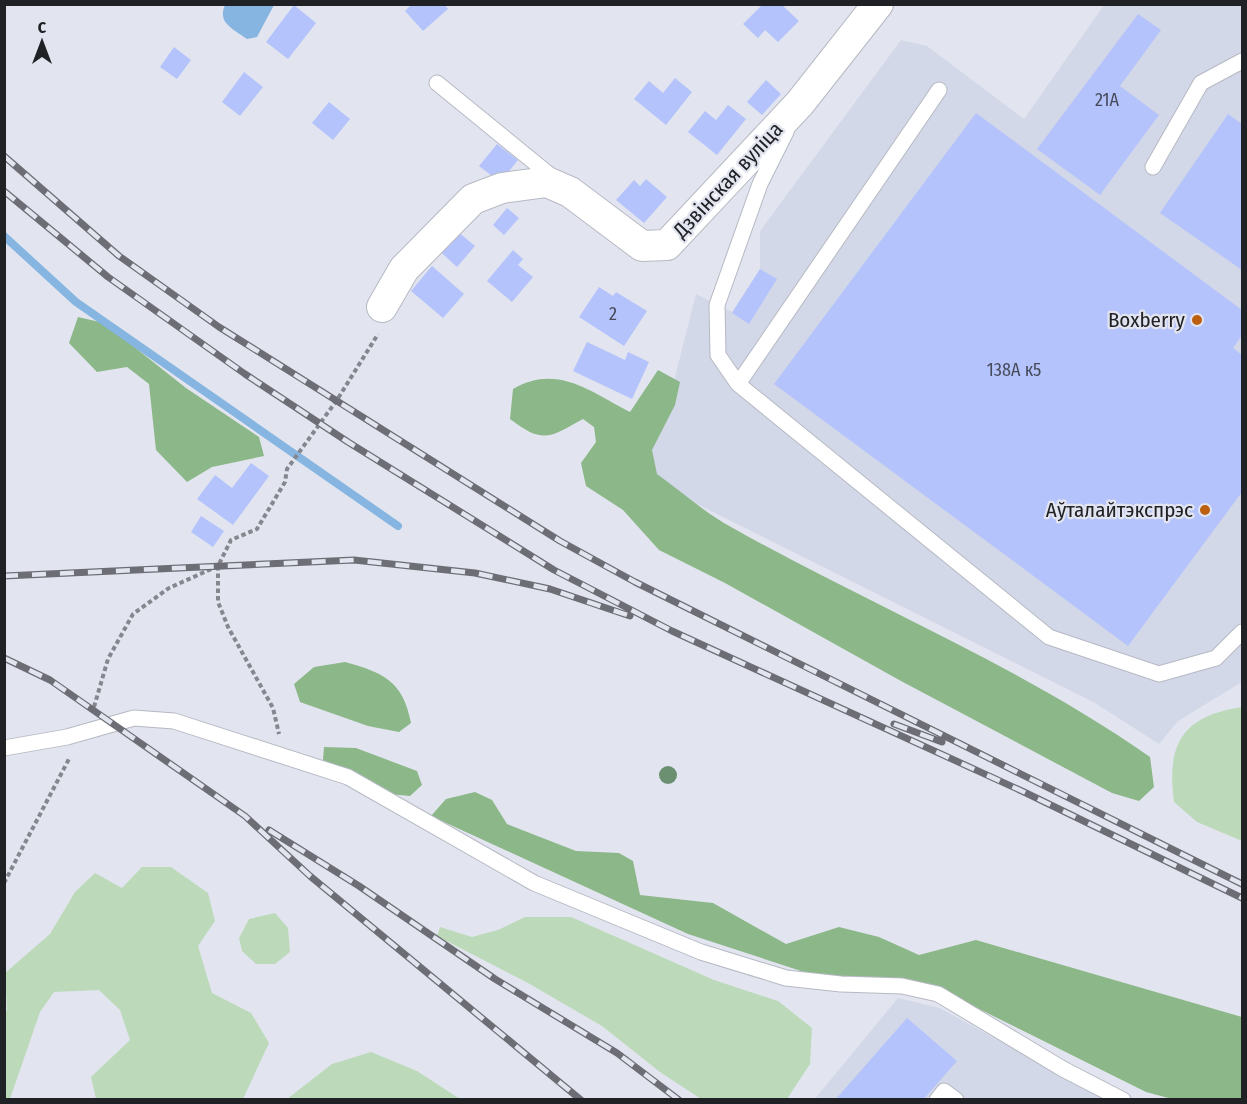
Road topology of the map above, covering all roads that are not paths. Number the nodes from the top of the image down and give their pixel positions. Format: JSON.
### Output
{"nodes":[{"id":1,"x":878,"y":4,"type":"edge"},
{"id":2,"x":1242,"y":61,"type":"edge"},
{"id":3,"x":436,"y":84,"type":"dead end"},
{"id":4,"x":939,"y":90,"type":"dead end"},
{"id":5,"x":800,"y":103,"type":"junction"},
{"id":6,"x":1153,"y":167,"type":"dead end"},
{"id":7,"x":570,"y":192,"type":"junction"},
{"id":8,"x":382,"y":307,"type":"road end"},
{"id":9,"x":738,"y":384,"type":"junction"},
{"id":10,"x":1242,"y":632,"type":"edge"},
{"id":11,"x":4,"y":748,"type":"edge"},
{"id":12,"x":937,"y":1100,"type":"edge"},
{"id":13,"x":956,"y":1100,"type":"edge"},
{"id":14,"x":1123,"y":1100,"type":"edge"}],
"edges":[{"from":1,"to":5,"type":"street","name":"Дзвінская вуліца"},
{"from":2,"to":6,"type":"lane"},
{"from":3,"to":7,"type":"lane"},
{"from":4,"to":9,"type":"lane"},
{"from":5,"to":7,"type":"street","name":"Дзвінская вуліца"},
{"from":5,"to":9,"type":"lane"},
{"from":7,"to":8,"type":"street","name":"Дзвінская вуліца"},
{"from":9,"to":10,"type":"lane"},
{"from":11,"to":14,"type":"lane"},
{"from":12,"to":13,"type":"lane"}]}
